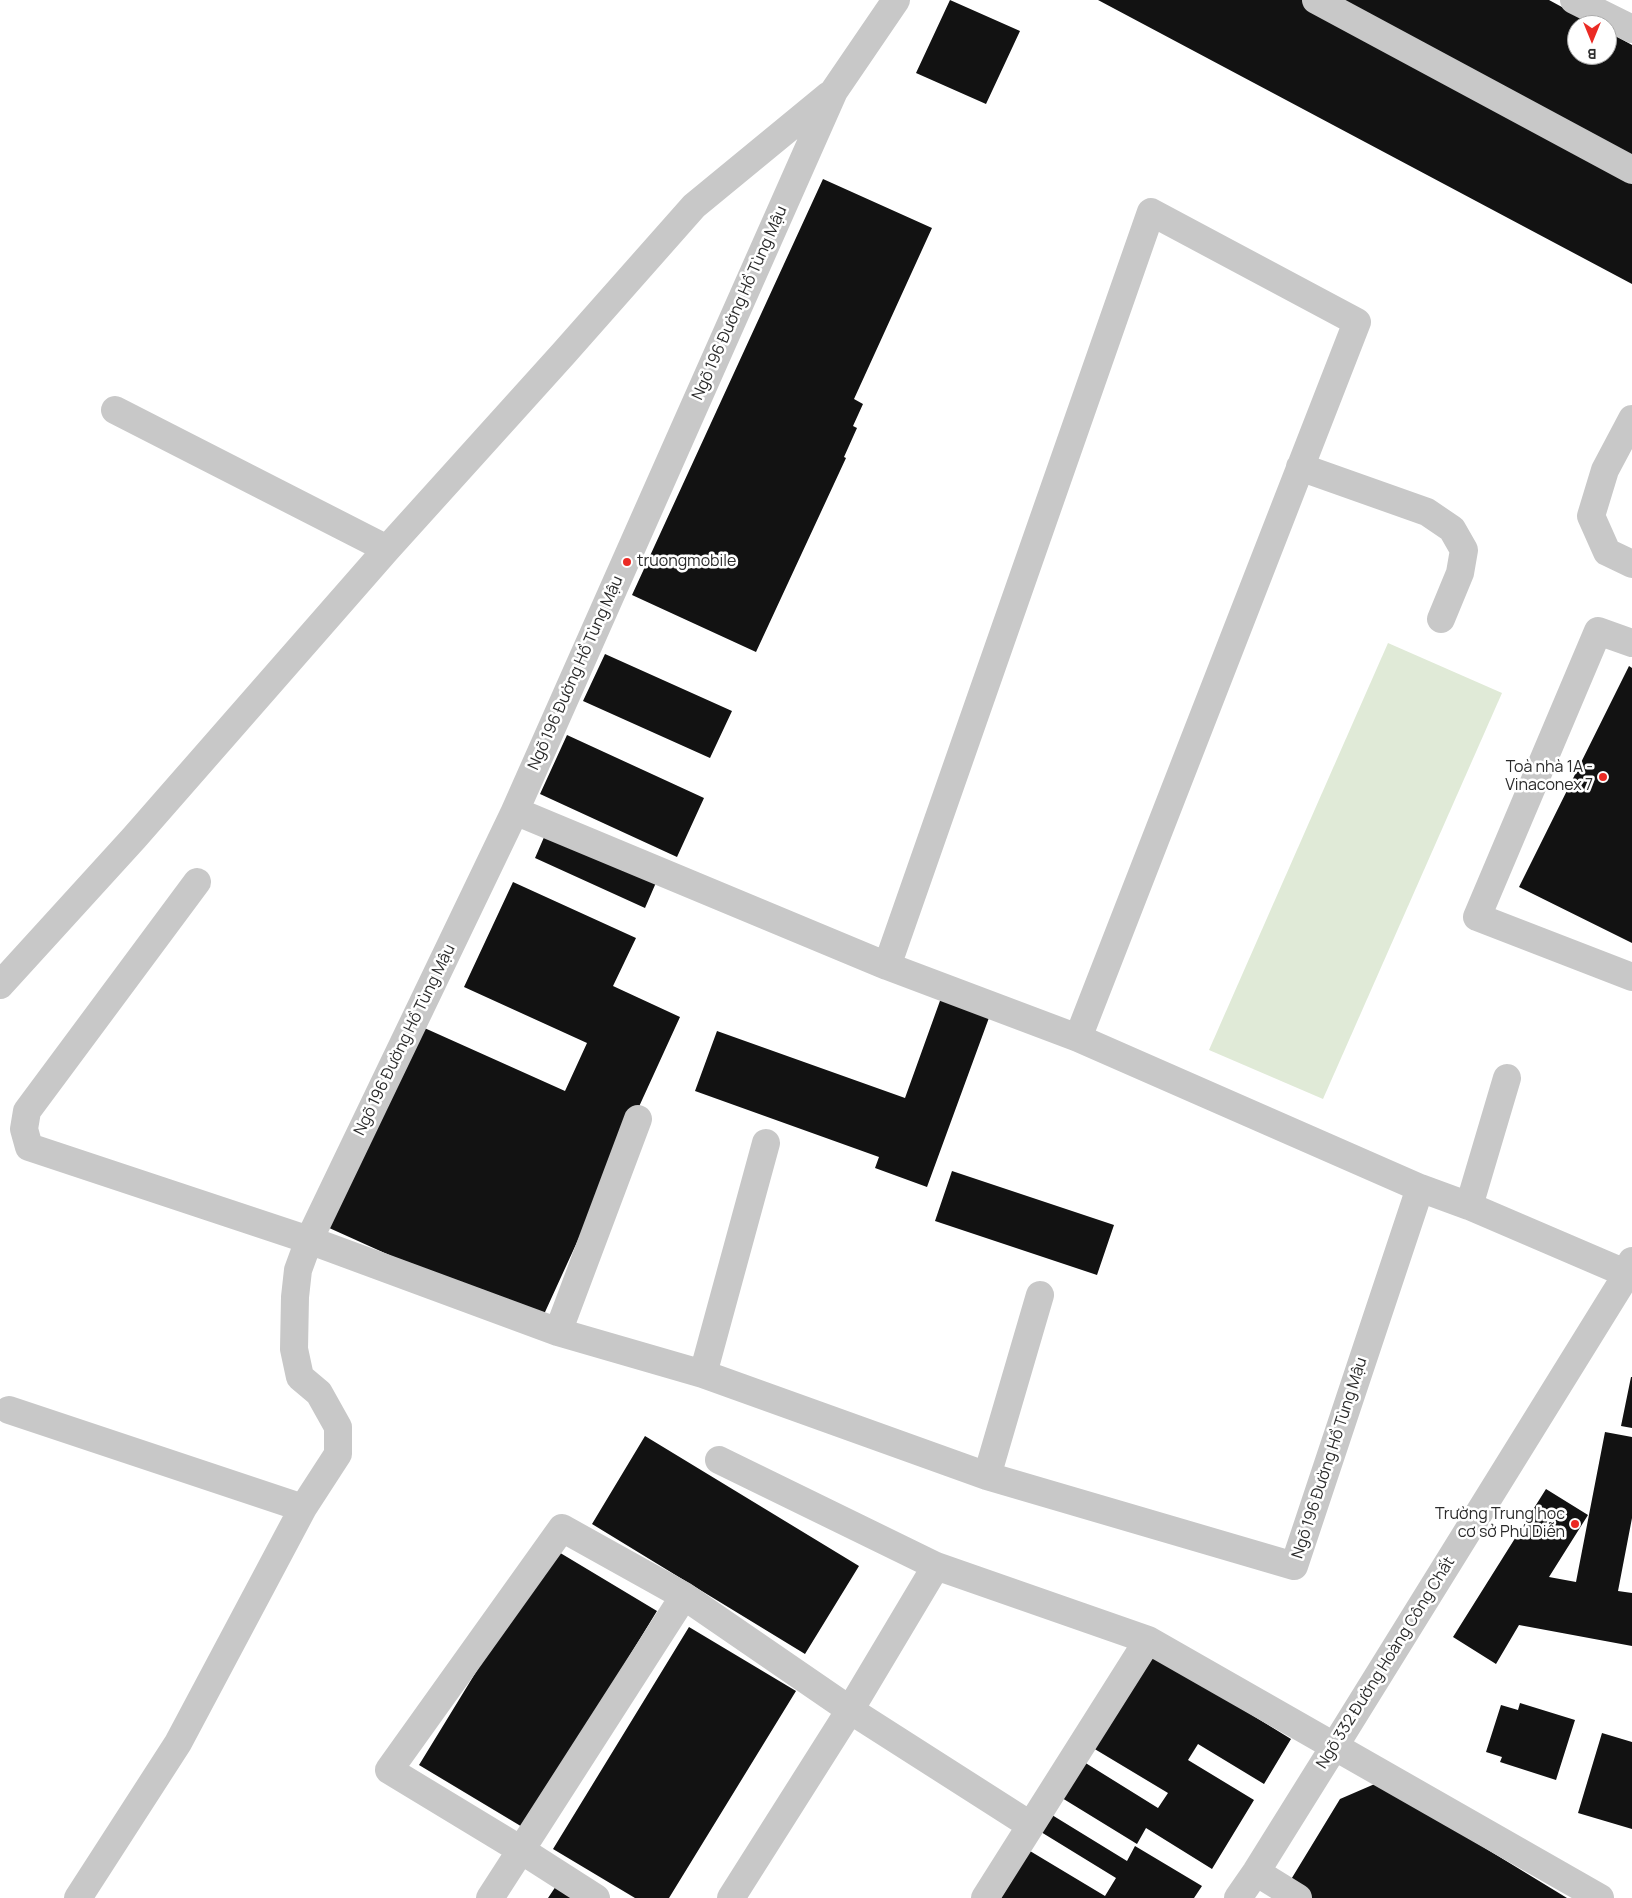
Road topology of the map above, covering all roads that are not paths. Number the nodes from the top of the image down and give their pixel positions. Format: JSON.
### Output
{"nodes":[{"id":1,"x":896,"y":0,"type":"edge"},
{"id":2,"x":1316,"y":0,"type":"edge"},
{"id":3,"x":1574,"y":0,"type":"edge"},
{"id":4,"x":1632,"y":29,"type":"edge"},
{"id":5,"x":834,"y":90,"type":"junction"},
{"id":6,"x":1632,"y":170,"type":"edge"},
{"id":7,"x":115,"y":410,"type":"dead end"},
{"id":8,"x":1632,"y":419,"type":"edge"},
{"id":9,"x":1300,"y":467,"type":"junction"},
{"id":10,"x":387,"y":549,"type":"junction"},
{"id":11,"x":1632,"y":564,"type":"edge"},
{"id":12,"x":1441,"y":619,"type":"dead end"},
{"id":13,"x":1632,"y":643,"type":"edge"},
{"id":14,"x":515,"y":811,"type":"junction"},
{"id":15,"x":196,"y":882,"type":"dead end"},
{"id":16,"x":887,"y":966,"type":"junction"},
{"id":17,"x":1632,"y":977,"type":"edge"},
{"id":18,"x":0,"y":984,"type":"edge"},
{"id":19,"x":1078,"y":1038,"type":"junction"},
{"id":20,"x":1507,"y":1078,"type":"dead end"},
{"id":21,"x":638,"y":1119,"type":"dead end"},
{"id":22,"x":766,"y":1143,"type":"dead end"},
{"id":23,"x":1420,"y":1188,"type":"junction"},
{"id":24,"x":1469,"y":1206,"type":"junction"},
{"id":25,"x":309,"y":1240,"type":"junction"},
{"id":26,"x":1630,"y":1270,"type":"edge"},
{"id":27,"x":1040,"y":1295,"type":"dead end"},
{"id":28,"x":558,"y":1332,"type":"junction"},
{"id":29,"x":703,"y":1374,"type":"junction"},
{"id":30,"x":9,"y":1410,"type":"dead end"},
{"id":31,"x":718,"y":1460,"type":"dead end"},
{"id":32,"x":987,"y":1476,"type":"junction"},
{"id":33,"x":303,"y":1508,"type":"junction"},
{"id":34,"x":936,"y":1566,"type":"junction"},
{"id":35,"x":684,"y":1596,"type":"junction"},
{"id":36,"x":1148,"y":1640,"type":"junction"},
{"id":37,"x":850,"y":1710,"type":"junction"},
{"id":38,"x":1334,"y":1747,"type":"junction"},
{"id":39,"x":1030,"y":1825,"type":"junction"},
{"id":40,"x":521,"y":1850,"type":"junction"},
{"id":41,"x":1256,"y":1872,"type":"junction"},
{"id":42,"x":78,"y":1898,"type":"edge"},
{"id":43,"x":490,"y":1898,"type":"edge"},
{"id":44,"x":596,"y":1898,"type":"edge"},
{"id":45,"x":731,"y":1898,"type":"edge"},
{"id":46,"x":984,"y":1898,"type":"edge"},
{"id":47,"x":1238,"y":1898,"type":"edge"},
{"id":48,"x":1298,"y":1898,"type":"edge"},
{"id":49,"x":1600,"y":1898,"type":"edge"}],
"edges":[{"from":1,"to":5,"type":"street","name":"Ngõ 196 Đường Hồ Tùng Mậu"},
{"from":2,"to":6,"type":"street"},
{"from":3,"to":4,"type":"street"},
{"from":5,"to":10,"type":"street"},
{"from":5,"to":14,"type":"street","name":"Ngõ 196 Đường Hồ Tùng Mậu"},
{"from":7,"to":10,"type":"street"},
{"from":8,"to":11,"type":"street"},
{"from":9,"to":12,"type":"street"},
{"from":9,"to":16,"type":"street"},
{"from":9,"to":19,"type":"street"},
{"from":10,"to":18,"type":"street"},
{"from":13,"to":17,"type":"street"},
{"from":14,"to":16,"type":"street","name":"Ngõ 332 Đường Hoàng Công Chất"},
{"from":14,"to":25,"type":"street","name":"Ngõ 196 Đường Hồ Tùng Mậu"},
{"from":15,"to":25,"type":"street"},
{"from":16,"to":19,"type":"street","name":"Ngõ 332 Đường Hoàng Công Chất"},
{"from":19,"to":23,"type":"street","name":"Ngõ 332 Đường Hoàng Công Chất"},
{"from":20,"to":24,"type":"street"},
{"from":21,"to":28,"type":"street"},
{"from":22,"to":29,"type":"street"},
{"from":23,"to":24,"type":"street","name":"Ngõ 332 Đường Hoàng Công Chất"},
{"from":23,"to":32,"type":"street","name":"Ngõ 196 Đường Hồ Tùng Mậu"},
{"from":24,"to":26,"type":"street","name":"Ngõ 332 Đường Hoàng Công Chất"},
{"from":25,"to":28,"type":"street"},
{"from":25,"to":33,"type":"street","name":"Ngõ 196 Đường Hồ Tùng Mậu"},
{"from":26,"to":38,"type":"street","name":"Ngõ 332 Đường Hoàng Công Chất"},
{"from":27,"to":32,"type":"street"},
{"from":28,"to":29,"type":"street"},
{"from":29,"to":32,"type":"street"},
{"from":30,"to":33,"type":"street"},
{"from":31,"to":34,"type":"street"},
{"from":33,"to":42,"type":"street","name":"Ngõ 196 Đường Hồ Tùng Mậu"},
{"from":34,"to":36,"type":"street"},
{"from":34,"to":37,"type":"street"},
{"from":35,"to":37,"type":"street"},
{"from":35,"to":40,"type":"street"},
{"from":35,"to":40,"type":"street"},
{"from":36,"to":38,"type":"street"},
{"from":36,"to":39,"type":"street"},
{"from":37,"to":39,"type":"street"},
{"from":37,"to":45,"type":"street"},
{"from":38,"to":41,"type":"street","name":"Ngõ 332 Đường Hoàng Công Chất"},
{"from":38,"to":49,"type":"street"},
{"from":39,"to":46,"type":"street"},
{"from":40,"to":43,"type":"street"},
{"from":40,"to":44,"type":"street"},
{"from":41,"to":47,"type":"street","name":"Ngõ 332 Đường Hoàng Công Chất"},
{"from":41,"to":48,"type":"street"}]}
